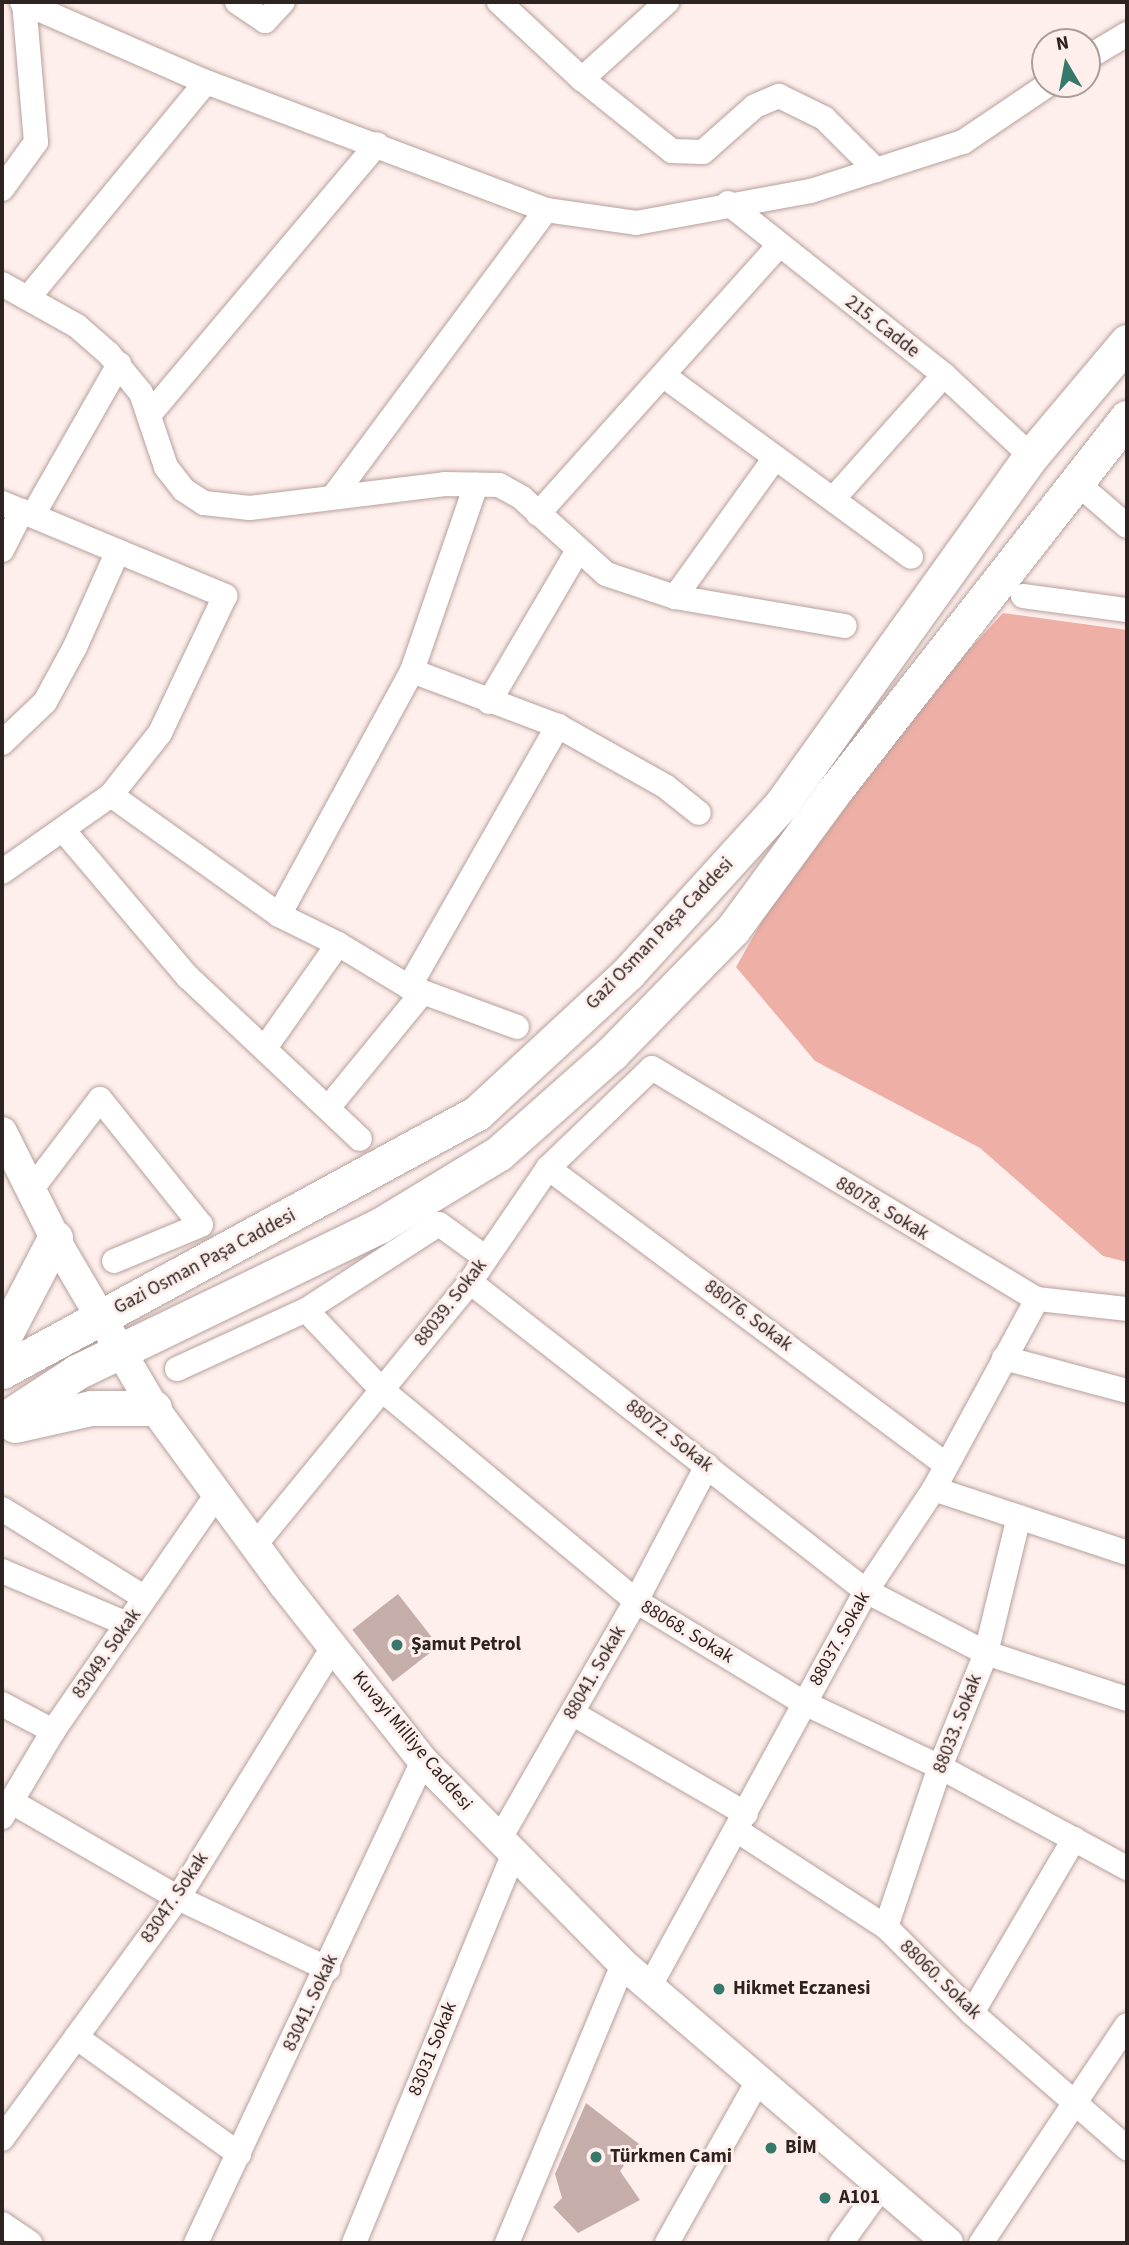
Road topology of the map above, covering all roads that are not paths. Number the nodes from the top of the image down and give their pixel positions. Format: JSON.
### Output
{"nodes":[{"id":1,"x":23,"y":2,"type":"edge"},
{"id":2,"x":237,"y":2,"type":"edge"},
{"id":3,"x":283,"y":2,"type":"edge"},
{"id":4,"x":499,"y":2,"type":"edge"},
{"id":5,"x":667,"y":2,"type":"edge"},
{"id":6,"x":1127,"y":34,"type":"edge"},
{"id":7,"x":1101,"y":50,"type":"edge"},
{"id":8,"x":582,"y":79,"type":"junction"},
{"id":9,"x":206,"y":82,"type":"junction"},
{"id":10,"x":1031,"y":96,"type":"edge"},
{"id":11,"x":377,"y":144,"type":"junction"},
{"id":12,"x":876,"y":170,"type":"junction"},
{"id":13,"x":2,"y":188,"type":"edge"},
{"id":14,"x":727,"y":204,"type":"junction"},
{"id":15,"x":546,"y":210,"type":"junction"},
{"id":16,"x":779,"y":245,"type":"junction"},
{"id":17,"x":2,"y":284,"type":"edge"},
{"id":18,"x":28,"y":298,"type":"junction"},
{"id":19,"x":1127,"y":342,"type":"edge"},
{"id":20,"x":119,"y":364,"type":"junction"},
{"id":21,"x":944,"y":375,"type":"junction"},
{"id":22,"x":664,"y":376,"type":"junction"},
{"id":23,"x":149,"y":415,"type":"junction"},
{"id":24,"x":1127,"y":418,"type":"edge"},
{"id":25,"x":1031,"y":456,"type":"junction"},
{"id":26,"x":774,"y":459,"type":"junction"},
{"id":27,"x":1077,"y":484,"type":"junction"},
{"id":28,"x":476,"y":485,"type":"junction"},
{"id":29,"x":332,"y":497,"type":"junction"},
{"id":30,"x":834,"y":498,"type":"junction"},
{"id":31,"x":19,"y":510,"type":"edge"},
{"id":32,"x":538,"y":514,"type":"junction"},
{"id":33,"x":1127,"y":526,"type":"edge"},
{"id":34,"x":2,"y":550,"type":"edge"},
{"id":35,"x":118,"y":551,"type":"junction"},
{"id":36,"x":577,"y":552,"type":"junction"},
{"id":37,"x":911,"y":557,"type":"dead end"},
{"id":38,"x":1023,"y":596,"type":"dead end"},
{"id":39,"x":675,"y":597,"type":"junction"},
{"id":40,"x":1127,"y":610,"type":"edge"},
{"id":41,"x":845,"y":626,"type":"dead end"},
{"id":42,"x":412,"y":671,"type":"junction"},
{"id":43,"x":489,"y":702,"type":"junction"},
{"id":44,"x":558,"y":726,"type":"junction"},
{"id":45,"x":2,"y":743,"type":"edge"},
{"id":46,"x":111,"y":795,"type":"junction"},
{"id":47,"x":699,"y":813,"type":"dead end"},
{"id":48,"x":64,"y":831,"type":"junction"},
{"id":49,"x":2,"y":872,"type":"edge"},
{"id":50,"x":279,"y":915,"type":"junction"},
{"id":51,"x":338,"y":944,"type":"junction"},
{"id":52,"x":416,"y":990,"type":"junction"},
{"id":53,"x":517,"y":1027,"type":"dead end"},
{"id":54,"x":265,"y":1048,"type":"junction"},
{"id":55,"x":652,"y":1068,"type":"joint"},
{"id":56,"x":328,"y":1108,"type":"junction"},
{"id":57,"x":2,"y":1132,"type":"edge"},
{"id":58,"x":360,"y":1139,"type":"dead end"},
{"id":59,"x":548,"y":1168,"type":"junction"},
{"id":60,"x":31,"y":1190,"type":"junction"},
{"id":61,"x":55,"y":1238,"type":"junction"},
{"id":62,"x":486,"y":1258,"type":"junction"},
{"id":63,"x":114,"y":1261,"type":"dead end"},
{"id":64,"x":470,"y":1282,"type":"junction"},
{"id":65,"x":1037,"y":1299,"type":"junction"},
{"id":66,"x":1127,"y":1309,"type":"edge"},
{"id":67,"x":306,"y":1310,"type":"junction"},
{"id":68,"x":101,"y":1318,"type":"junction"},
{"id":69,"x":2,"y":1340,"type":"edge"},
{"id":70,"x":121,"y":1352,"type":"junction"},
{"id":71,"x":1004,"y":1358,"type":"junction"},
{"id":72,"x":177,"y":1369,"type":"dead end"},
{"id":73,"x":2,"y":1371,"type":"edge"},
{"id":74,"x":382,"y":1390,"type":"junction"},
{"id":75,"x":1127,"y":1391,"type":"edge"},
{"id":76,"x":154,"y":1409,"type":"junction"},
{"id":77,"x":2,"y":1421,"type":"edge"},
{"id":78,"x":2,"y":1429,"type":"edge"},
{"id":79,"x":947,"y":1465,"type":"junction"},
{"id":80,"x":707,"y":1466,"type":"junction"},
{"id":81,"x":934,"y":1489,"type":"junction"},
{"id":82,"x":217,"y":1494,"type":"junction"},
{"id":83,"x":2,"y":1509,"type":"edge"},
{"id":84,"x":1019,"y":1517,"type":"junction"},
{"id":85,"x":255,"y":1545,"type":"junction"},
{"id":86,"x":1127,"y":1553,"type":"edge"},
{"id":87,"x":2,"y":1571,"type":"edge"},
{"id":88,"x":866,"y":1591,"type":"junction"},
{"id":89,"x":145,"y":1598,"type":"junction"},
{"id":90,"x":636,"y":1601,"type":"junction"},
{"id":91,"x":127,"y":1624,"type":"junction"},
{"id":92,"x":333,"y":1647,"type":"junction"},
{"id":93,"x":986,"y":1653,"type":"junction"},
{"id":94,"x":1127,"y":1699,"type":"edge"},
{"id":95,"x":804,"y":1703,"type":"junction"},
{"id":96,"x":2,"y":1704,"type":"edge"},
{"id":97,"x":572,"y":1713,"type":"junction"},
{"id":98,"x":53,"y":1731,"type":"junction"},
{"id":99,"x":423,"y":1760,"type":"junction"},
{"id":100,"x":940,"y":1767,"type":"junction"},
{"id":101,"x":7,"y":1809,"type":"edge"},
{"id":102,"x":742,"y":1823,"type":"junction"},
{"id":103,"x":1074,"y":1839,"type":"junction"},
{"id":104,"x":506,"y":1848,"type":"junction"},
{"id":105,"x":1127,"y":1868,"type":"edge"},
{"id":106,"x":177,"y":1898,"type":"junction"},
{"id":107,"x":886,"y":1927,"type":"junction"},
{"id":108,"x":623,"y":1964,"type":"junction"},
{"id":109,"x":328,"y":1969,"type":"junction"},
{"id":110,"x":651,"y":1984,"type":"junction"},
{"id":111,"x":972,"y":2013,"type":"junction"},
{"id":112,"x":1127,"y":2025,"type":"edge"},
{"id":113,"x":76,"y":2037,"type":"junction"},
{"id":114,"x":758,"y":2081,"type":"junction"},
{"id":115,"x":1077,"y":2102,"type":"junction"},
{"id":116,"x":2,"y":2139,"type":"edge"},
{"id":117,"x":1127,"y":2148,"type":"edge"},
{"id":118,"x":239,"y":2154,"type":"junction"},
{"id":119,"x":883,"y":2185,"type":"junction"},
{"id":120,"x":2,"y":2224,"type":"edge"},
{"id":121,"x":30,"y":2243,"type":"edge"},
{"id":122,"x":196,"y":2243,"type":"edge"},
{"id":123,"x":354,"y":2243,"type":"edge"},
{"id":124,"x":507,"y":2243,"type":"edge"},
{"id":125,"x":667,"y":2243,"type":"edge"},
{"id":126,"x":841,"y":2243,"type":"edge"},
{"id":127,"x":948,"y":2243,"type":"edge"},
{"id":128,"x":981,"y":2243,"type":"edge"}],
"edges":[{"from":1,"to":9,"type":"street"},
{"from":1,"to":13,"type":"street"},
{"from":2,"to":3,"type":"street"},
{"from":4,"to":8,"type":"street"},
{"from":5,"to":8,"type":"street"},
{"from":6,"to":7,"type":"street"},
{"from":8,"to":12,"type":"street"},
{"from":9,"to":11,"type":"street"},
{"from":9,"to":18,"type":"street"},
{"from":10,"to":12,"type":"street"},
{"from":11,"to":15,"type":"street"},
{"from":11,"to":23,"type":"street"},
{"from":12,"to":14,"type":"street"},
{"from":14,"to":15,"type":"street"},
{"from":14,"to":16,"type":"street","name":"215. Cadde"},
{"from":15,"to":29,"type":"street"},
{"from":16,"to":21,"type":"street","name":"215. Cadde"},
{"from":16,"to":22,"type":"street"},
{"from":17,"to":18,"type":"street"},
{"from":18,"to":20,"type":"street"},
{"from":19,"to":25,"type":"main road","name":"Gazi Osman Paşa Caddesi"},
{"from":20,"to":23,"type":"street"},
{"from":20,"to":31,"type":"street"},
{"from":21,"to":25,"type":"street","name":"215. Cadde"},
{"from":21,"to":30,"type":"street"},
{"from":22,"to":26,"type":"street"},
{"from":22,"to":32,"type":"street"},
{"from":23,"to":29,"type":"street"},
{"from":24,"to":27,"type":"main road","name":"Gazi Osman Paşa Caddesi"},
{"from":25,"to":68,"type":"main road","name":"Gazi Osman Paşa Caddesi"},
{"from":26,"to":30,"type":"street"},
{"from":26,"to":39,"type":"street"},
{"from":27,"to":33,"type":"street"},
{"from":27,"to":70,"type":"main road","name":"Gazi Osman Paşa Caddesi"},
{"from":28,"to":29,"type":"street"},
{"from":28,"to":32,"type":"street"},
{"from":28,"to":42,"type":"street"},
{"from":30,"to":37,"type":"street"},
{"from":31,"to":34,"type":"street"},
{"from":31,"to":35,"type":"street"},
{"from":32,"to":36,"type":"street"},
{"from":35,"to":45,"type":"street"},
{"from":35,"to":46,"type":"street"},
{"from":36,"to":39,"type":"street"},
{"from":36,"to":43,"type":"street"},
{"from":38,"to":40,"type":"street"},
{"from":39,"to":41,"type":"street"},
{"from":42,"to":43,"type":"street"},
{"from":42,"to":50,"type":"street"},
{"from":43,"to":44,"type":"street"},
{"from":44,"to":47,"type":"street"},
{"from":44,"to":52,"type":"street"},
{"from":46,"to":48,"type":"street"},
{"from":46,"to":50,"type":"street"},
{"from":48,"to":49,"type":"street"},
{"from":48,"to":54,"type":"street"},
{"from":50,"to":51,"type":"street"},
{"from":51,"to":52,"type":"street"},
{"from":51,"to":54,"type":"street"},
{"from":52,"to":53,"type":"street"},
{"from":52,"to":56,"type":"street"},
{"from":54,"to":56,"type":"street"},
{"from":55,"to":59,"type":"street","name":"88039. Sokak"},
{"from":55,"to":65,"type":"street","name":"88078. Sokak"},
{"from":56,"to":58,"type":"street"},
{"from":57,"to":60,"type":"street","name":"Kuvayi Milliye Caddesi"},
{"from":59,"to":62,"type":"street","name":"88039. Sokak"},
{"from":59,"to":79,"type":"street","name":"88076. Sokak"},
{"from":60,"to":61,"type":"street","name":"Kuvayi Milliye Caddesi"},
{"from":60,"to":63,"type":"street"},
{"from":61,"to":68,"type":"street","name":"Kuvayi Milliye Caddesi"},
{"from":61,"to":69,"type":"main road"},
{"from":62,"to":64,"type":"street","name":"88039. Sokak"},
{"from":62,"to":67,"type":"street"},
{"from":64,"to":74,"type":"street","name":"88039. Sokak"},
{"from":64,"to":80,"type":"street","name":"88072. Sokak"},
{"from":65,"to":66,"type":"street","name":"88078. Sokak"},
{"from":65,"to":71,"type":"street","name":"88037. Sokak"},
{"from":67,"to":72,"type":"street"},
{"from":67,"to":74,"type":"street","name":"88068. Sokak"},
{"from":68,"to":70,"type":"street","name":"Kuvayi Milliye Caddesi"},
{"from":68,"to":73,"type":"main road","name":"Gazi Osman Paşa Caddesi"},
{"from":70,"to":76,"type":"street","name":"Kuvayi Milliye Caddesi"},
{"from":70,"to":77,"type":"main road","name":"Gazi Osman Paşa Caddesi"},
{"from":71,"to":75,"type":"street"},
{"from":71,"to":79,"type":"street","name":"88037. Sokak"},
{"from":74,"to":85,"type":"street","name":"88039. Sokak"},
{"from":74,"to":90,"type":"street","name":"88068. Sokak"},
{"from":76,"to":78,"type":"main road"},
{"from":76,"to":82,"type":"street","name":"Kuvayi Milliye Caddesi"},
{"from":79,"to":81,"type":"street","name":"88037. Sokak"},
{"from":80,"to":88,"type":"street","name":"88072. Sokak"},
{"from":80,"to":90,"type":"street","name":"88041. Sokak"},
{"from":81,"to":84,"type":"street"},
{"from":81,"to":88,"type":"street","name":"88037. Sokak"},
{"from":82,"to":85,"type":"street","name":"Kuvayi Milliye Caddesi"},
{"from":82,"to":89,"type":"street","name":"83049. Sokak"},
{"from":83,"to":89,"type":"street"},
{"from":84,"to":86,"type":"street"},
{"from":84,"to":93,"type":"street","name":"88033. Sokak"},
{"from":85,"to":92,"type":"street","name":"Kuvayi Milliye Caddesi"},
{"from":87,"to":91,"type":"street"},
{"from":88,"to":93,"type":"street"},
{"from":88,"to":95,"type":"street","name":"88037. Sokak"},
{"from":89,"to":91,"type":"street","name":"83049. Sokak"},
{"from":90,"to":95,"type":"street","name":"88068. Sokak"},
{"from":90,"to":97,"type":"street","name":"88041. Sokak"},
{"from":91,"to":98,"type":"street","name":"83049. Sokak"},
{"from":92,"to":99,"type":"street","name":"Kuvayi Milliye Caddesi"},
{"from":92,"to":106,"type":"street","name":"83047. Sokak"},
{"from":93,"to":94,"type":"street"},
{"from":93,"to":100,"type":"street","name":"88033. Sokak"},
{"from":95,"to":100,"type":"street","name":"88068. Sokak"},
{"from":95,"to":102,"type":"street","name":"88037. Sokak"},
{"from":96,"to":98,"type":"street"},
{"from":97,"to":102,"type":"street","name":"88060. Sokak"},
{"from":97,"to":104,"type":"street","name":"88041. Sokak"},
{"from":98,"to":101,"type":"street","name":"83049. Sokak"},
{"from":99,"to":104,"type":"street","name":"Kuvayi Milliye Caddesi"},
{"from":99,"to":109,"type":"street","name":"83041. Sokak"},
{"from":100,"to":103,"type":"street","name":"88068. Sokak"},
{"from":100,"to":107,"type":"street","name":"88033. Sokak"},
{"from":101,"to":106,"type":"street"},
{"from":102,"to":107,"type":"street","name":"88060. Sokak"},
{"from":102,"to":110,"type":"street","name":"88037. Sokak"},
{"from":103,"to":105,"type":"street","name":"88068. Sokak"},
{"from":103,"to":111,"type":"street"},
{"from":104,"to":108,"type":"street","name":"Kuvayi Milliye Caddesi"},
{"from":104,"to":123,"type":"street","name":"83031 Sokak"},
{"from":106,"to":109,"type":"street"},
{"from":106,"to":113,"type":"street","name":"83047. Sokak"},
{"from":107,"to":111,"type":"street","name":"88060. Sokak"},
{"from":108,"to":110,"type":"street","name":"Kuvayi Milliye Caddesi"},
{"from":108,"to":124,"type":"street"},
{"from":109,"to":118,"type":"street","name":"83041. Sokak"},
{"from":110,"to":114,"type":"street","name":"Kuvayi Milliye Caddesi"},
{"from":111,"to":115,"type":"street","name":"88060. Sokak"},
{"from":112,"to":115,"type":"street"},
{"from":113,"to":116,"type":"street","name":"83047. Sokak"},
{"from":113,"to":118,"type":"street"},
{"from":114,"to":119,"type":"street","name":"Kuvayi Milliye Caddesi"},
{"from":114,"to":125,"type":"street"},
{"from":115,"to":117,"type":"street","name":"88060. Sokak"},
{"from":115,"to":128,"type":"street"},
{"from":118,"to":122,"type":"street","name":"83041. Sokak"},
{"from":119,"to":126,"type":"street"},
{"from":119,"to":127,"type":"street","name":"Kuvayi Milliye Caddesi"},
{"from":120,"to":121,"type":"street"}]}
